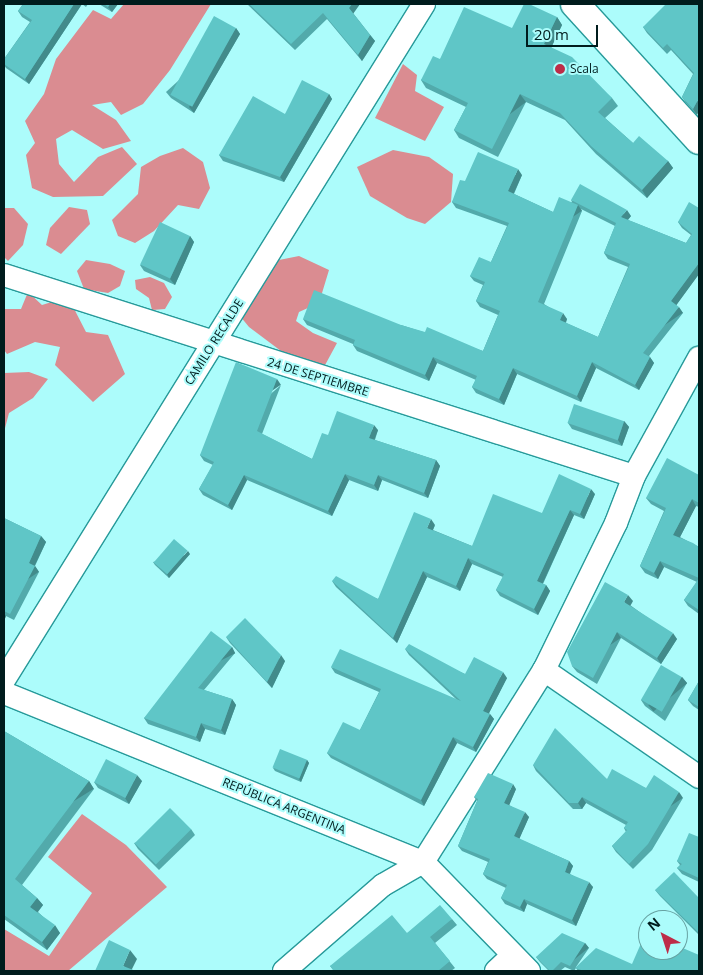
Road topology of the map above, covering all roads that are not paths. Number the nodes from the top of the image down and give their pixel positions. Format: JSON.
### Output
{"nodes":[{"id":1,"x":424,"y":4,"type":"edge"},
{"id":2,"x":575,"y":4,"type":"edge"},
{"id":3,"x":699,"y":140,"type":"edge"},
{"id":4,"x":4,"y":275,"type":"edge"},
{"id":5,"x":213,"y":344,"type":"junction"},
{"id":6,"x":699,"y":358,"type":"edge"},
{"id":7,"x":634,"y":476,"type":"junction"},
{"id":8,"x":544,"y":670,"type":"junction"},
{"id":9,"x":4,"y":680,"type":"edge"},
{"id":10,"x":4,"y":693,"type":"edge"},
{"id":11,"x":699,"y":777,"type":"edge"},
{"id":12,"x":423,"y":862,"type":"junction"},
{"id":13,"x":513,"y":955,"type":"junction"},
{"id":14,"x":284,"y":971,"type":"edge"},
{"id":15,"x":496,"y":971,"type":"edge"},
{"id":16,"x":529,"y":971,"type":"edge"}],
"edges":[{"from":1,"to":5,"type":"street","name":"CAMILO RECALDE"},
{"from":2,"to":3,"type":"main road"},
{"from":4,"to":5,"type":"street","name":"24 DE SEPTIEMBRE"},
{"from":5,"to":7,"type":"street","name":"24 DE SEPTIEMBRE"},
{"from":5,"to":9,"type":"street","name":"CAMILO RECALDE"},
{"from":6,"to":7,"type":"street"},
{"from":7,"to":8,"type":"street"},
{"from":8,"to":11,"type":"street"},
{"from":8,"to":12,"type":"street"},
{"from":10,"to":12,"type":"street","name":"REPÚBLICA ARGENTINA"},
{"from":12,"to":13,"type":"street","name":"REPÚBLICA ARGENTINA"},
{"from":12,"to":14,"type":"street"},
{"from":13,"to":15,"type":"street"},
{"from":13,"to":16,"type":"street","name":"REPÚBLICA ARGENTINA"}]}
